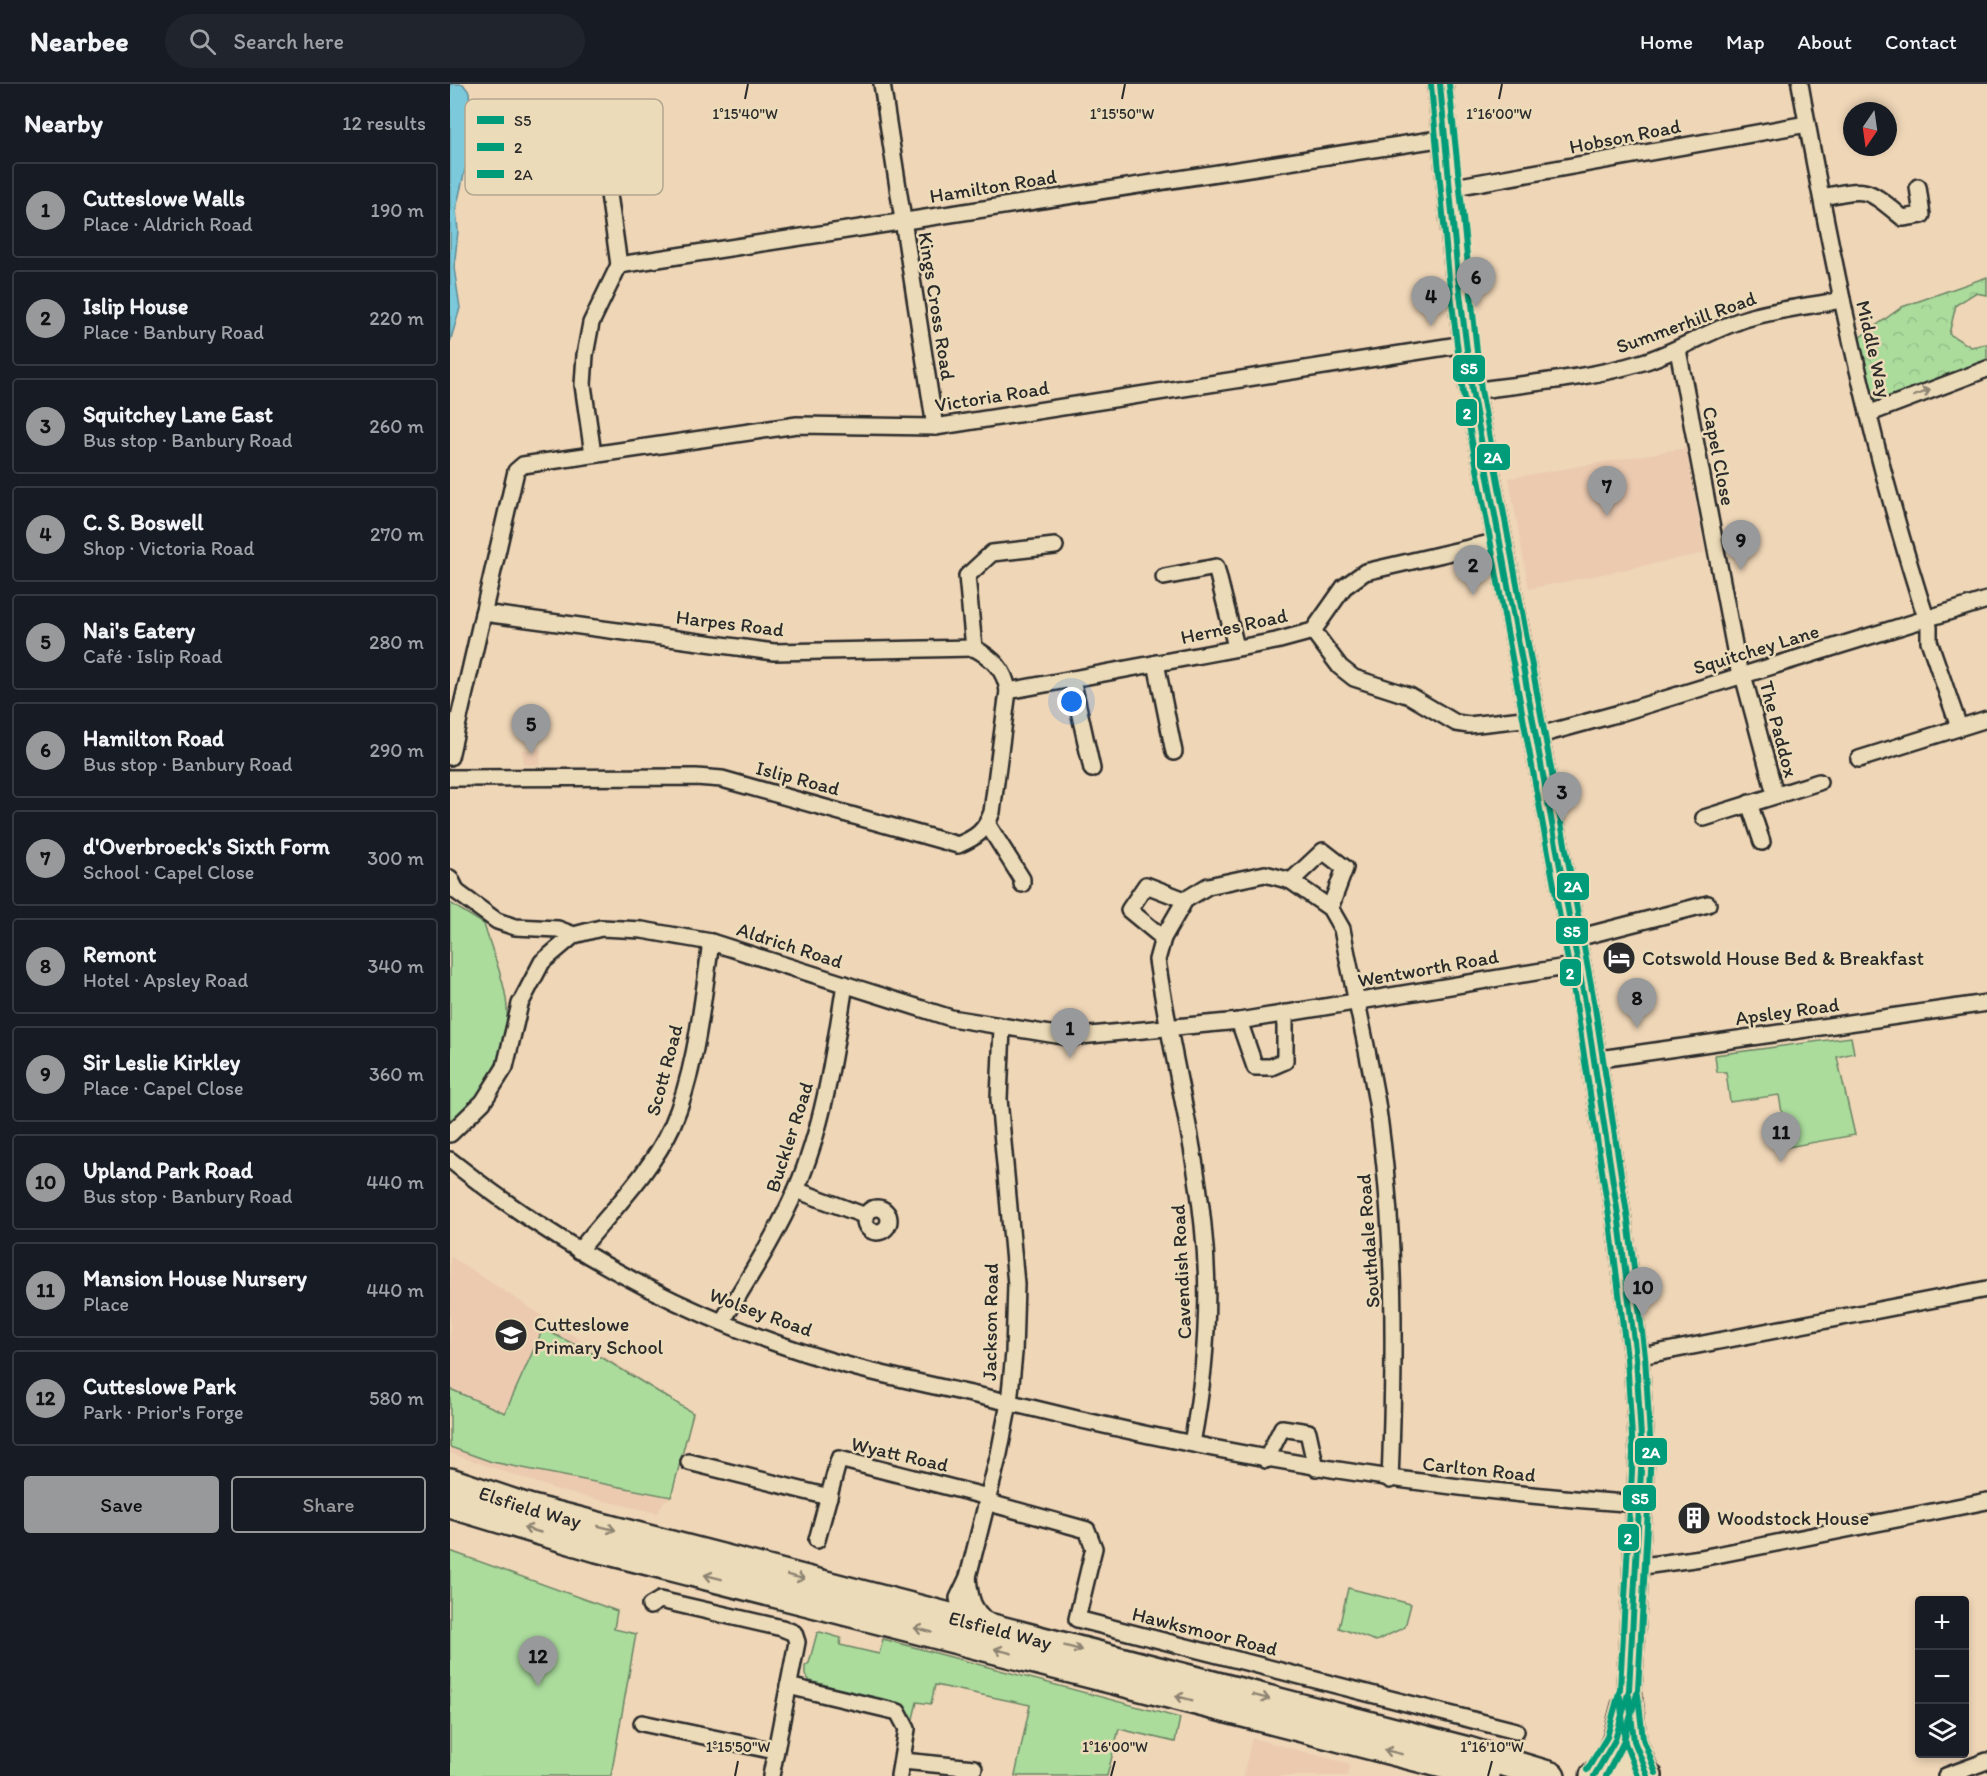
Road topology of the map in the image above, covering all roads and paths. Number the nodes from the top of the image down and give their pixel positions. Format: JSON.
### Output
{"nodes":[{"id":1,"x":882,"y":84,"type":"edge"},
{"id":2,"x":1440,"y":84,"type":"edge"},
{"id":3,"x":1800,"y":84,"type":"edge"},
{"id":4,"x":1807,"y":124,"type":"junction"},
{"id":5,"x":1445,"y":138,"type":"junction"},
{"id":6,"x":1918,"y":187,"type":"dead end"},
{"id":7,"x":1449,"y":188,"type":"junction"},
{"id":8,"x":609,"y":195,"type":"edge"},
{"id":9,"x":1822,"y":197,"type":"junction"},
{"id":10,"x":903,"y":221,"type":"junction"},
{"id":11,"x":619,"y":265,"type":"junction"},
{"id":12,"x":1842,"y":300,"type":"junction"},
{"id":13,"x":1465,"y":344,"type":"junction"},
{"id":14,"x":1678,"y":350,"type":"junction"},
{"id":15,"x":1987,"y":369,"type":"edge"},
{"id":16,"x":1472,"y":391,"type":"junction"},
{"id":17,"x":1868,"y":414,"type":"junction"},
{"id":18,"x":935,"y":427,"type":"junction"},
{"id":19,"x":593,"y":454,"type":"junction"},
{"id":20,"x":1499,"y":542,"type":"junction"},
{"id":21,"x":1055,"y":546,"type":"dead end"},
{"id":22,"x":1164,"y":577,"type":"dead end"},
{"id":23,"x":1987,"y":600,"type":"edge"},
{"id":24,"x":483,"y":613,"type":"junction"},
{"id":25,"x":1926,"y":618,"type":"junction"},
{"id":26,"x":1313,"y":630,"type":"junction"},
{"id":27,"x":1236,"y":647,"type":"junction"},
{"id":28,"x":974,"y":648,"type":"junction"},
{"id":29,"x":1156,"y":663,"type":"junction"},
{"id":30,"x":1741,"y":675,"type":"junction"},
{"id":31,"x":1072,"y":679,"type":"junction"},
{"id":32,"x":1008,"y":691,"type":"junction"},
{"id":33,"x":1987,"y":719,"type":"edge"},
{"id":34,"x":1534,"y":727,"type":"junction"},
{"id":35,"x":1959,"y":727,"type":"junction"},
{"id":36,"x":1174,"y":752,"type":"dead end"},
{"id":37,"x":450,"y":757,"type":"edge"},
{"id":38,"x":1859,"y":759,"type":"dead end"},
{"id":39,"x":1092,"y":769,"type":"dead end"},
{"id":40,"x":450,"y":778,"type":"edge"},
{"id":41,"x":1819,"y":782,"type":"dead end"},
{"id":42,"x":1775,"y":794,"type":"junction"},
{"id":43,"x":1749,"y":802,"type":"junction"},
{"id":44,"x":1704,"y":818,"type":"dead end"},
{"id":45,"x":987,"y":825,"type":"junction"},
{"id":46,"x":1762,"y":842,"type":"dead end"},
{"id":47,"x":450,"y":878,"type":"edge"},
{"id":48,"x":1291,"y":881,"type":"junction"},
{"id":49,"x":1022,"y":884,"type":"dead end"},
{"id":50,"x":1185,"y":900,"type":"junction"},
{"id":51,"x":1708,"y":904,"type":"dead end"},
{"id":52,"x":1330,"y":908,"type":"junction"},
{"id":53,"x":574,"y":935,"type":"junction"},
{"id":54,"x":1162,"y":938,"type":"junction"},
{"id":55,"x":1573,"y":939,"type":"junction"},
{"id":56,"x":711,"y":942,"type":"junction"},
{"id":57,"x":1578,"y":965,"type":"junction"},
{"id":58,"x":845,"y":984,"type":"junction"},
{"id":59,"x":1356,"y":1002,"type":"junction"},
{"id":60,"x":1987,"y":1003,"type":"edge"},
{"id":61,"x":1285,"y":1013,"type":"junction"},
{"id":62,"x":1239,"y":1021,"type":"junction"},
{"id":63,"x":1002,"y":1028,"type":"junction"},
{"id":64,"x":1168,"y":1029,"type":"junction"},
{"id":65,"x":1069,"y":1037,"type":"joint"},
{"id":66,"x":1593,"y":1060,"type":"junction"},
{"id":67,"x":450,"y":1134,"type":"edge"},
{"id":68,"x":450,"y":1160,"type":"edge"},
{"id":69,"x":796,"y":1190,"type":"junction"},
{"id":70,"x":866,"y":1216,"type":"dead end"},
{"id":71,"x":579,"y":1251,"type":"junction"},
{"id":72,"x":1987,"y":1289,"type":"edge"},
{"id":73,"x":723,"y":1322,"type":"junction"},
{"id":74,"x":1636,"y":1357,"type":"junction"},
{"id":75,"x":1009,"y":1403,"type":"junction"},
{"id":76,"x":1092,"y":1424,"type":"joint"},
{"id":77,"x":1192,"y":1443,"type":"junction"},
{"id":78,"x":1266,"y":1460,"type":"junction"},
{"id":79,"x":689,"y":1462,"type":"dead end"},
{"id":80,"x":1316,"y":1468,"type":"junction"},
{"id":81,"x":1390,"y":1480,"type":"junction"},
{"id":82,"x":450,"y":1482,"type":"edge"},
{"id":83,"x":829,"y":1497,"type":"junction"},
{"id":84,"x":987,"y":1499,"type":"junction"},
{"id":85,"x":1987,"y":1501,"type":"edge"},
{"id":86,"x":450,"y":1504,"type":"edge"},
{"id":87,"x":1639,"y":1504,"type":"junction"},
{"id":88,"x":817,"y":1540,"type":"dead end"},
{"id":89,"x":1636,"y":1567,"type":"junction"},
{"id":90,"x":968,"y":1577,"type":"junction"},
{"id":91,"x":650,"y":1606,"type":"dead end"},
{"id":92,"x":961,"y":1619,"type":"junction"},
{"id":93,"x":985,"y":1636,"type":"junction"},
{"id":94,"x":788,"y":1686,"type":"junction"},
{"id":95,"x":1629,"y":1690,"type":"junction"},
{"id":96,"x":642,"y":1723,"type":"dead end"},
{"id":97,"x":1516,"y":1731,"type":"dead end"},
{"id":98,"x":775,"y":1751,"type":"junction"},
{"id":99,"x":1987,"y":1761,"type":"edge"},
{"id":100,"x":901,"y":1768,"type":"edge"},
{"id":101,"x":974,"y":1768,"type":"dead end"},
{"id":102,"x":1594,"y":1773,"type":"edge"},
{"id":103,"x":771,"y":1776,"type":"edge"},
{"id":104,"x":1491,"y":1776,"type":"edge"},
{"id":105,"x":1551,"y":1776,"type":"edge"},
{"id":106,"x":1647,"y":1776,"type":"edge"},
{"id":107,"x":1946,"y":1776,"type":"edge"}],
"edges":[{"from":1,"to":10,"type":"street","name":"Kings Cross Road"},
{"from":2,"to":5,"type":"main road"},
{"from":3,"to":4,"type":"street","name":"Middle Way"},
{"from":4,"to":7,"type":"street","name":"Hobson Road"},
{"from":4,"to":9,"type":"street","name":"Middle Way"},
{"from":5,"to":7,"type":"main road"},
{"from":5,"to":10,"type":"street","name":"Hamilton Road"},
{"from":6,"to":9,"type":"street"},
{"from":7,"to":13,"type":"main road"},
{"from":8,"to":11,"type":"street"},
{"from":9,"to":12,"type":"street","name":"Middle Way"},
{"from":10,"to":11,"type":"street","name":"Hamilton Road"},
{"from":10,"to":18,"type":"street","name":"Kings Cross Road"},
{"from":11,"to":19,"type":"street"},
{"from":12,"to":14,"type":"street","name":"Summerhill Road"},
{"from":12,"to":17,"type":"street","name":"Middle Way"},
{"from":13,"to":16,"type":"main road"},
{"from":13,"to":18,"type":"street","name":"Victoria Road"},
{"from":14,"to":16,"type":"street","name":"Summerhill Road"},
{"from":14,"to":30,"type":"street","name":"Capel Close"},
{"from":17,"to":15,"type":"street","one_way":true},
{"from":16,"to":20,"type":"main road"},
{"from":17,"to":25,"type":"street","name":"Middle Way"},
{"from":18,"to":19,"type":"street","name":"Victoria Road"},
{"from":19,"to":24,"type":"street","name":"Victoria Road"},
{"from":20,"to":26,"type":"street","name":"Hernes Road"},
{"from":20,"to":34,"type":"main road"},
{"from":21,"to":28,"type":"street"},
{"from":22,"to":27,"type":"street"},
{"from":23,"to":25,"type":"street","name":"Squitchey Lane"},
{"from":24,"to":28,"type":"street","name":"Harpes Road"},
{"from":24,"to":37,"type":"street"},
{"from":25,"to":30,"type":"street","name":"Squitchey Lane"},
{"from":25,"to":35,"type":"street","name":"Middle Way"},
{"from":26,"to":27,"type":"street","name":"Hernes Road"},
{"from":26,"to":34,"type":"street","name":"Squitchey Lane"},
{"from":27,"to":29,"type":"street","name":"Hernes Road"},
{"from":28,"to":32,"type":"street"},
{"from":29,"to":31,"type":"street","name":"Hernes Road"},
{"from":29,"to":36,"type":"street"},
{"from":30,"to":34,"type":"street","name":"Squitchey Lane"},
{"from":30,"to":42,"type":"street","name":"The Paddox"},
{"from":31,"to":32,"type":"street","name":"Hernes Road"},
{"from":31,"to":39,"type":"street"},
{"from":32,"to":45,"type":"street"},
{"from":33,"to":35,"type":"street"},
{"from":34,"to":55,"type":"main road"},
{"from":35,"to":38,"type":"street"},
{"from":40,"to":45,"type":"street","name":"Islip Road"},
{"from":41,"to":42,"type":"street","name":"The Paddox"},
{"from":42,"to":43,"type":"street","name":"The Paddox"},
{"from":43,"to":44,"type":"street","name":"The Paddox"},
{"from":43,"to":46,"type":"street"},
{"from":45,"to":49,"type":"street"},
{"from":47,"to":53,"type":"street","name":"Aldrich Road"},
{"from":48,"to":50,"type":"street"},
{"from":48,"to":52,"type":"street"},
{"from":48,"to":52,"type":"street"},
{"from":50,"to":54,"type":"street"},
{"from":50,"to":54,"type":"street"},
{"from":51,"to":55,"type":"street"},
{"from":52,"to":59,"type":"street","name":"Southdale Road"},
{"from":53,"to":56,"type":"street","name":"Aldrich Road"},
{"from":53,"to":67,"type":"street"},
{"from":54,"to":64,"type":"street","name":"Cavendish Road"},
{"from":55,"to":57,"type":"main road"},
{"from":56,"to":58,"type":"street","name":"Aldrich Road"},
{"from":56,"to":71,"type":"street","name":"Scott Road"},
{"from":57,"to":59,"type":"street","name":"Wentworth Road"},
{"from":57,"to":66,"type":"main road"},
{"from":58,"to":63,"type":"street","name":"Aldrich Road"},
{"from":58,"to":69,"type":"street","name":"Buckler Road"},
{"from":59,"to":61,"type":"street","name":"Wentworth Road"},
{"from":59,"to":81,"type":"street","name":"Southdale Road"},
{"from":60,"to":66,"type":"street","name":"Apsley Road"},
{"from":61,"to":62,"type":"street","name":"Wentworth Road"},
{"from":61,"to":62,"type":"street"},
{"from":62,"to":64,"type":"street","name":"Wentworth Road"},
{"from":63,"to":65,"type":"street","name":"Aldrich Road"},
{"from":63,"to":75,"type":"street","name":"Jackson Road"},
{"from":64,"to":65,"type":"street","name":"Wentworth Road"},
{"from":64,"to":77,"type":"street","name":"Cavendish Road"},
{"from":66,"to":74,"type":"main road"},
{"from":68,"to":71,"type":"street","name":"Wolsey Road"},
{"from":69,"to":70,"type":"street"},
{"from":69,"to":73,"type":"street","name":"Buckler Road"},
{"from":71,"to":73,"type":"street","name":"Wolsey Road"},
{"from":72,"to":74,"type":"street"},
{"from":73,"to":75,"type":"street","name":"Wolsey Road"},
{"from":74,"to":87,"type":"main road"},
{"from":75,"to":76,"type":"street","name":"Wolsey Road"},
{"from":75,"to":84,"type":"street","name":"Jackson Road"},
{"from":76,"to":77,"type":"street","name":"Carlton Road"},
{"from":77,"to":78,"type":"street","name":"Carlton Road"},
{"from":78,"to":80,"type":"street","name":"Carlton Road"},
{"from":78,"to":80,"type":"street"},
{"from":79,"to":83,"type":"street"},
{"from":80,"to":81,"type":"street","name":"Carlton Road"},
{"from":81,"to":87,"type":"street","name":"Carlton Road"},
{"from":82,"to":92,"type":"highway","name":"Elsfield Way","one_way":true},
{"from":83,"to":84,"type":"street","name":"Wyatt Road"},
{"from":83,"to":88,"type":"street","name":"Wyatt Road"},
{"from":84,"to":90,"type":"street","name":"Jackson Road"},
{"from":84,"to":97,"type":"street","name":"Hawksmoor Road"},
{"from":85,"to":89,"type":"street"},
{"from":93,"to":86,"type":"highway","name":"Elsfield Way","one_way":true},
{"from":87,"to":89,"type":"main road"},
{"from":89,"to":95,"type":"main road"},
{"from":90,"to":92,"type":"street","name":"Jackson Road"},
{"from":90,"to":93,"type":"street","name":"Jackson Road"},
{"from":91,"to":94,"type":"street"},
{"from":92,"to":93,"type":"highway","name":"Elsfield Way"},
{"from":104,"to":93,"type":"highway","name":"Elsfield Way","one_way":true},
{"from":93,"to":105,"type":"highway","name":"Elsfield Way","one_way":true},
{"from":94,"to":98,"type":"street"},
{"from":94,"to":100,"type":"street"},
{"from":95,"to":102,"type":"main road"},
{"from":95,"to":106,"type":"main road"},
{"from":96,"to":98,"type":"street"},
{"from":98,"to":103,"type":"street"},
{"from":99,"to":107,"type":"street"},
{"from":100,"to":101,"type":"street"},
{"from":102,"to":106,"type":"highway"}]}
